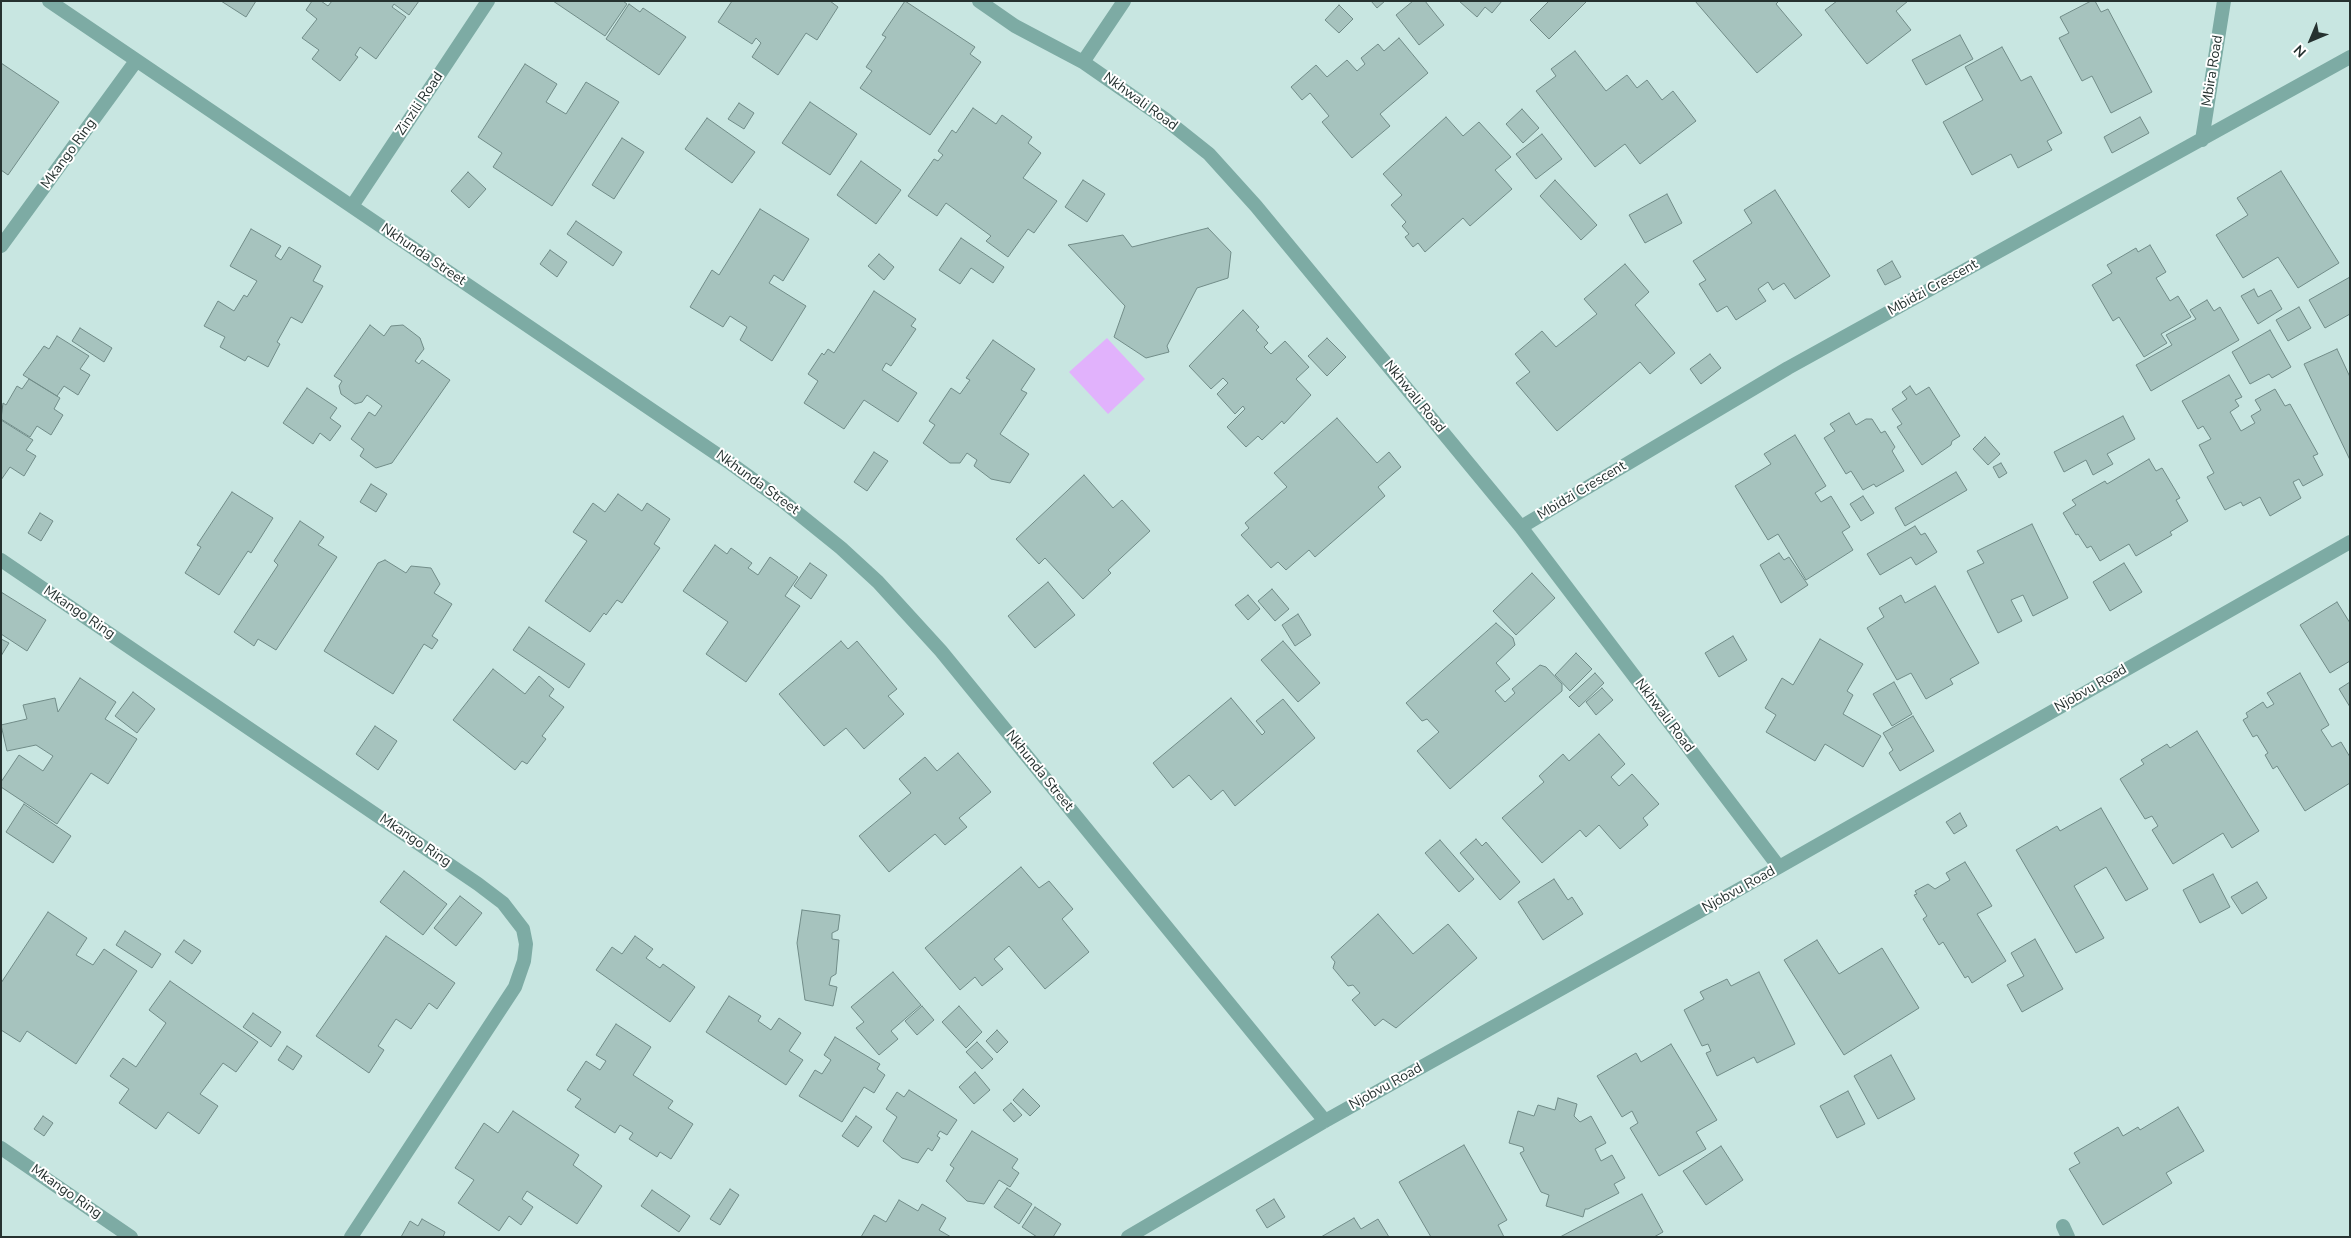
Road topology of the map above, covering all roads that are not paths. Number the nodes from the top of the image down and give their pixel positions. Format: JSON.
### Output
{"nodes":[{"id":1,"x":48,"y":1,"type":"edge"},
{"id":2,"x":488,"y":1,"type":"edge"},
{"id":3,"x":979,"y":1,"type":"edge"},
{"id":4,"x":1124,"y":1,"type":"edge"},
{"id":5,"x":2224,"y":1,"type":"edge"},
{"id":6,"x":2350,"y":57,"type":"edge"},
{"id":7,"x":136,"y":61,"type":"junction"},
{"id":8,"x":1083,"y":62,"type":"junction"},
{"id":9,"x":2202,"y":140,"type":"junction"},
{"id":10,"x":352,"y":206,"type":"junction"},
{"id":11,"x":1,"y":246,"type":"edge"},
{"id":12,"x":1521,"y":527,"type":"junction"},
{"id":13,"x":2350,"y":542,"type":"edge"},
{"id":14,"x":1,"y":560,"type":"edge"},
{"id":15,"x":1779,"y":867,"type":"junction"},
{"id":16,"x":1325,"y":1121,"type":"junction"},
{"id":17,"x":1,"y":1148,"type":"edge"},
{"id":18,"x":131,"y":1237,"type":"edge"},
{"id":19,"x":351,"y":1237,"type":"edge"},
{"id":20,"x":1128,"y":1237,"type":"edge"}],
"edges":[{"from":1,"to":7,"type":"street","name":"Nkhunda Street"},
{"from":2,"to":10,"type":"street","name":"Zinzili Road"},
{"from":3,"to":8,"type":"street","name":"Nkhwali Road"},
{"from":4,"to":8,"type":"street"},
{"from":5,"to":9,"type":"street","name":"Mbira Road"},
{"from":6,"to":9,"type":"street","name":"Mbidzi Crescent"},
{"from":7,"to":10,"type":"street","name":"Nkhunda Street"},
{"from":7,"to":11,"type":"street","name":"Mkango Ring"},
{"from":8,"to":12,"type":"street","name":"Nkhwali Road"},
{"from":9,"to":12,"type":"street","name":"Mbidzi Crescent"},
{"from":10,"to":16,"type":"street","name":"Nkhunda Street"},
{"from":12,"to":15,"type":"street","name":"Nkhwali Road"},
{"from":13,"to":15,"type":"street","name":"Njobvu Road"},
{"from":14,"to":19,"type":"street","name":"Mkango Ring"},
{"from":15,"to":16,"type":"street","name":"Njobvu Road"},
{"from":16,"to":20,"type":"street","name":"Njobvu Road"},
{"from":17,"to":18,"type":"street","name":"Mkango Ring"}]}
